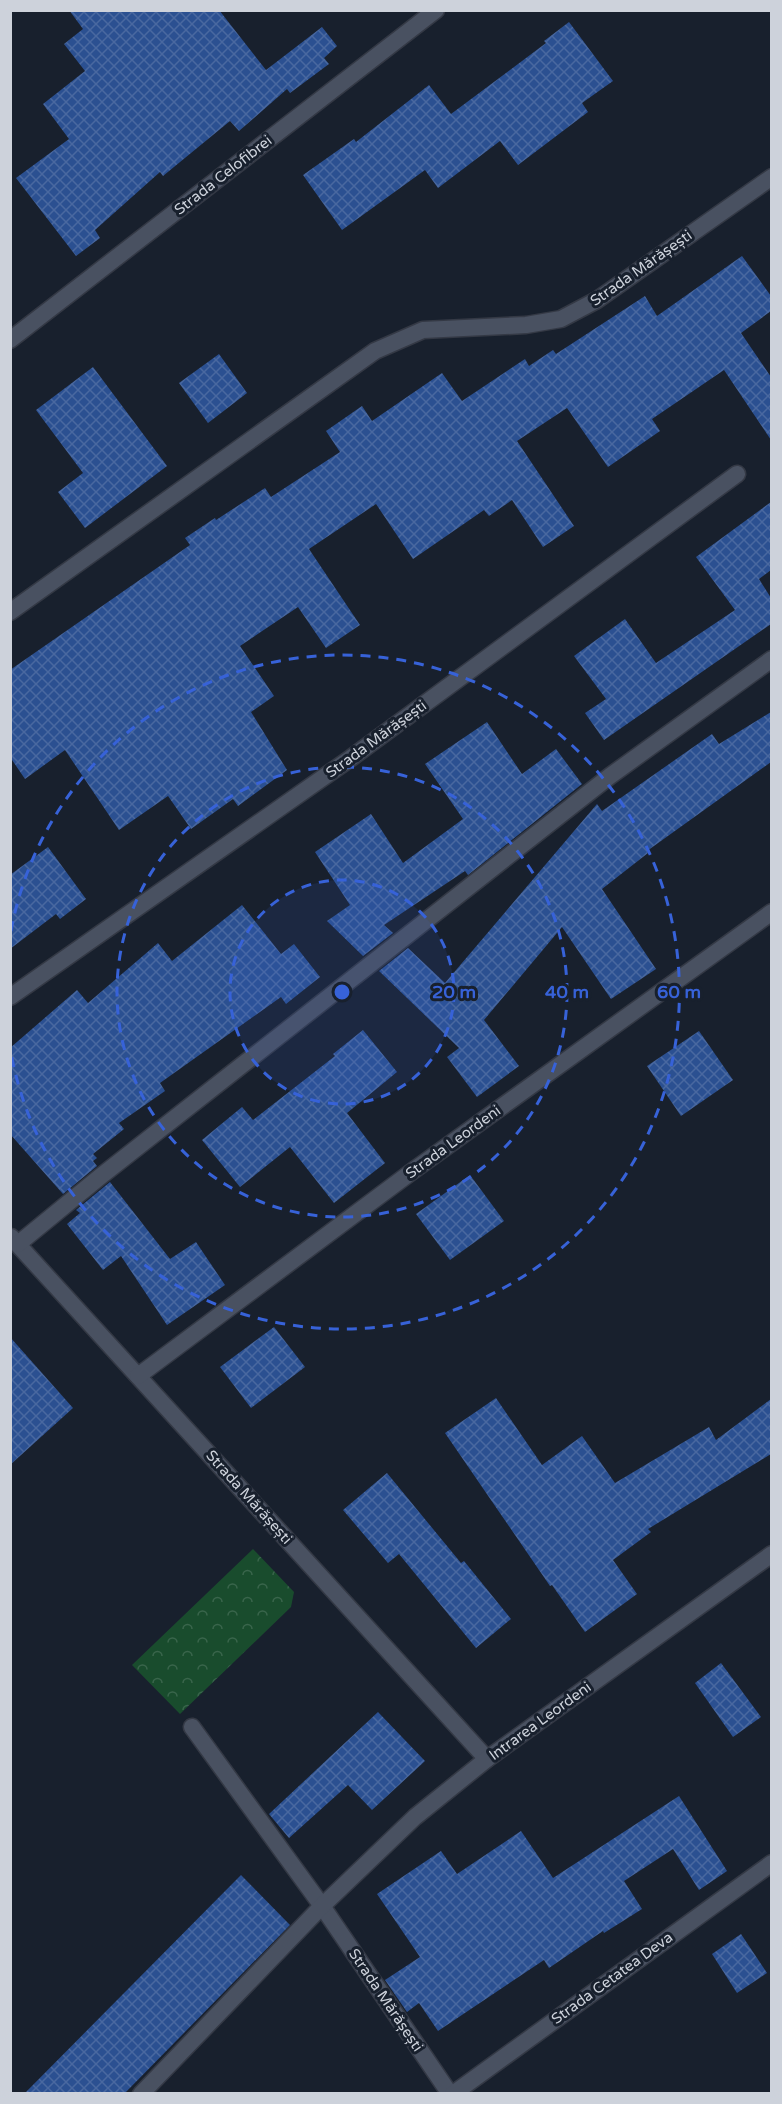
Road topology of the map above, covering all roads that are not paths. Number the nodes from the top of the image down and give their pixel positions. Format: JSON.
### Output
{"nodes":[{"id":1,"x":436,"y":10,"type":"edge"},
{"id":2,"x":771,"y":177,"type":"edge"},
{"id":3,"x":10,"y":340,"type":"edge"},
{"id":4,"x":737,"y":474,"type":"dead end"},
{"id":5,"x":10,"y":612,"type":"edge"},
{"id":6,"x":771,"y":659,"type":"edge"},
{"id":7,"x":771,"y":912,"type":"edge"},
{"id":8,"x":10,"y":997,"type":"edge"},
{"id":9,"x":14,"y":1240,"type":"edge"},
{"id":10,"x":138,"y":1376,"type":"junction"},
{"id":11,"x":771,"y":1554,"type":"edge"},
{"id":12,"x":192,"y":1727,"type":"dead end"},
{"id":13,"x":487,"y":1760,"type":"junction"},
{"id":14,"x":771,"y":1863,"type":"edge"},
{"id":15,"x":322,"y":1906,"type":"junction"},
{"id":16,"x":141,"y":2094,"type":"edge"},
{"id":17,"x":452,"y":2094,"type":"edge"}],
"edges":[{"from":1,"to":3,"type":"street","name":"Strada Celofibrei"},
{"from":2,"to":5,"type":"street","name":"Strada Mărășești"},
{"from":4,"to":8,"type":"street","name":"Strada Mărășești"},
{"from":6,"to":9,"type":"street"},
{"from":7,"to":10,"type":"street","name":"Strada Leordeni"},
{"from":9,"to":10,"type":"street","name":"Strada Mărășești"},
{"from":10,"to":13,"type":"street","name":"Strada Mărășești"},
{"from":11,"to":13,"type":"street","name":"Intrarea Leordeni"},
{"from":12,"to":15,"type":"street","name":"Strada Mărășești"},
{"from":13,"to":15,"type":"street","name":"Intrarea Leordeni"},
{"from":14,"to":17,"type":"street","name":"Strada Cetatea Deva"},
{"from":15,"to":16,"type":"street","name":"Intrarea Leordeni"},
{"from":15,"to":17,"type":"street","name":"Strada Mărășești"}]}
